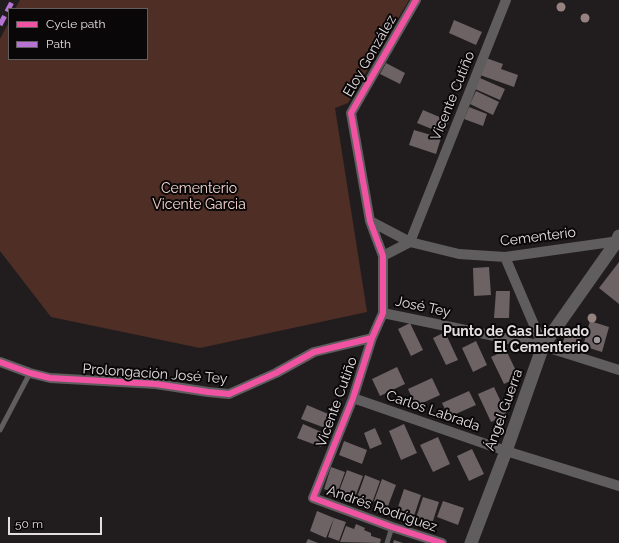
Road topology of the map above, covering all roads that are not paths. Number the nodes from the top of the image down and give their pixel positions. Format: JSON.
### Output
{"nodes":[{"id":1,"x":416,"y":0,"type":"edge"},
{"id":2,"x":506,"y":0,"type":"edge"},
{"id":3,"x":370,"y":221,"type":"junction"},
{"id":4,"x":618,"y":240,"type":"edge"},
{"id":5,"x":410,"y":242,"type":"junction"},
{"id":6,"x":383,"y":256,"type":"junction"},
{"id":7,"x":505,"y":257,"type":"junction"},
{"id":8,"x":383,"y":313,"type":"junction"},
{"id":9,"x":372,"y":338,"type":"junction"},
{"id":10,"x":544,"y":346,"type":"junction"},
{"id":11,"x":0,"y":362,"type":"edge"},
{"id":12,"x":619,"y":370,"type":"edge"},
{"id":13,"x":30,"y":373,"type":"junction"},
{"id":14,"x":353,"y":398,"type":"junction"},
{"id":15,"x":0,"y":430,"type":"edge"},
{"id":16,"x":506,"y":451,"type":"junction"},
{"id":17,"x":619,"y":486,"type":"edge"},
{"id":18,"x":313,"y":498,"type":"joint"},
{"id":19,"x":392,"y":527,"type":"junction"},
{"id":20,"x":387,"y":543,"type":"edge"},
{"id":21,"x":442,"y":543,"type":"edge"},
{"id":22,"x":471,"y":543,"type":"edge"}],
"edges":[{"from":1,"to":3,"type":"street","name":"Eloy González"},
{"from":2,"to":5,"type":"street","name":"Vicente Cutiño"},
{"from":3,"to":5,"type":"street","name":"Cementerio"},
{"from":3,"to":6,"type":"street","name":"Vicente Cutiño"},
{"from":4,"to":7,"type":"street","name":"Cementerio"},
{"from":4,"to":10,"type":"street","name":"Ángel Guerra"},
{"from":5,"to":6,"type":"street"},
{"from":5,"to":7,"type":"street","name":"Cementerio"},
{"from":6,"to":8,"type":"street","name":"Vicente Cutiño"},
{"from":7,"to":10,"type":"street"},
{"from":8,"to":9,"type":"street","name":"Vicente Cutiño"},
{"from":8,"to":10,"type":"street","name":"José Tey"},
{"from":9,"to":13,"type":"street","name":"Prolongación José Tey"},
{"from":9,"to":14,"type":"street","name":"Vicente Cutiño"},
{"from":10,"to":12,"type":"street","name":"José Tey"},
{"from":10,"to":16,"type":"street","name":"Ángel Guerra"},
{"from":11,"to":13,"type":"street","name":"Prolongación José Tey"},
{"from":13,"to":15,"type":"lane"},
{"from":14,"to":16,"type":"street","name":"Carlos Labrada"},
{"from":14,"to":18,"type":"street","name":"Vicente Cutiño"},
{"from":16,"to":17,"type":"street","name":"Carlos Labrada"},
{"from":16,"to":22,"type":"street","name":"Ángel Guerra"},
{"from":18,"to":19,"type":"street","name":"Andrés Rodríguez"},
{"from":19,"to":20,"type":"lane"},
{"from":19,"to":21,"type":"street","name":"Andrés Rodríguez"}]}
